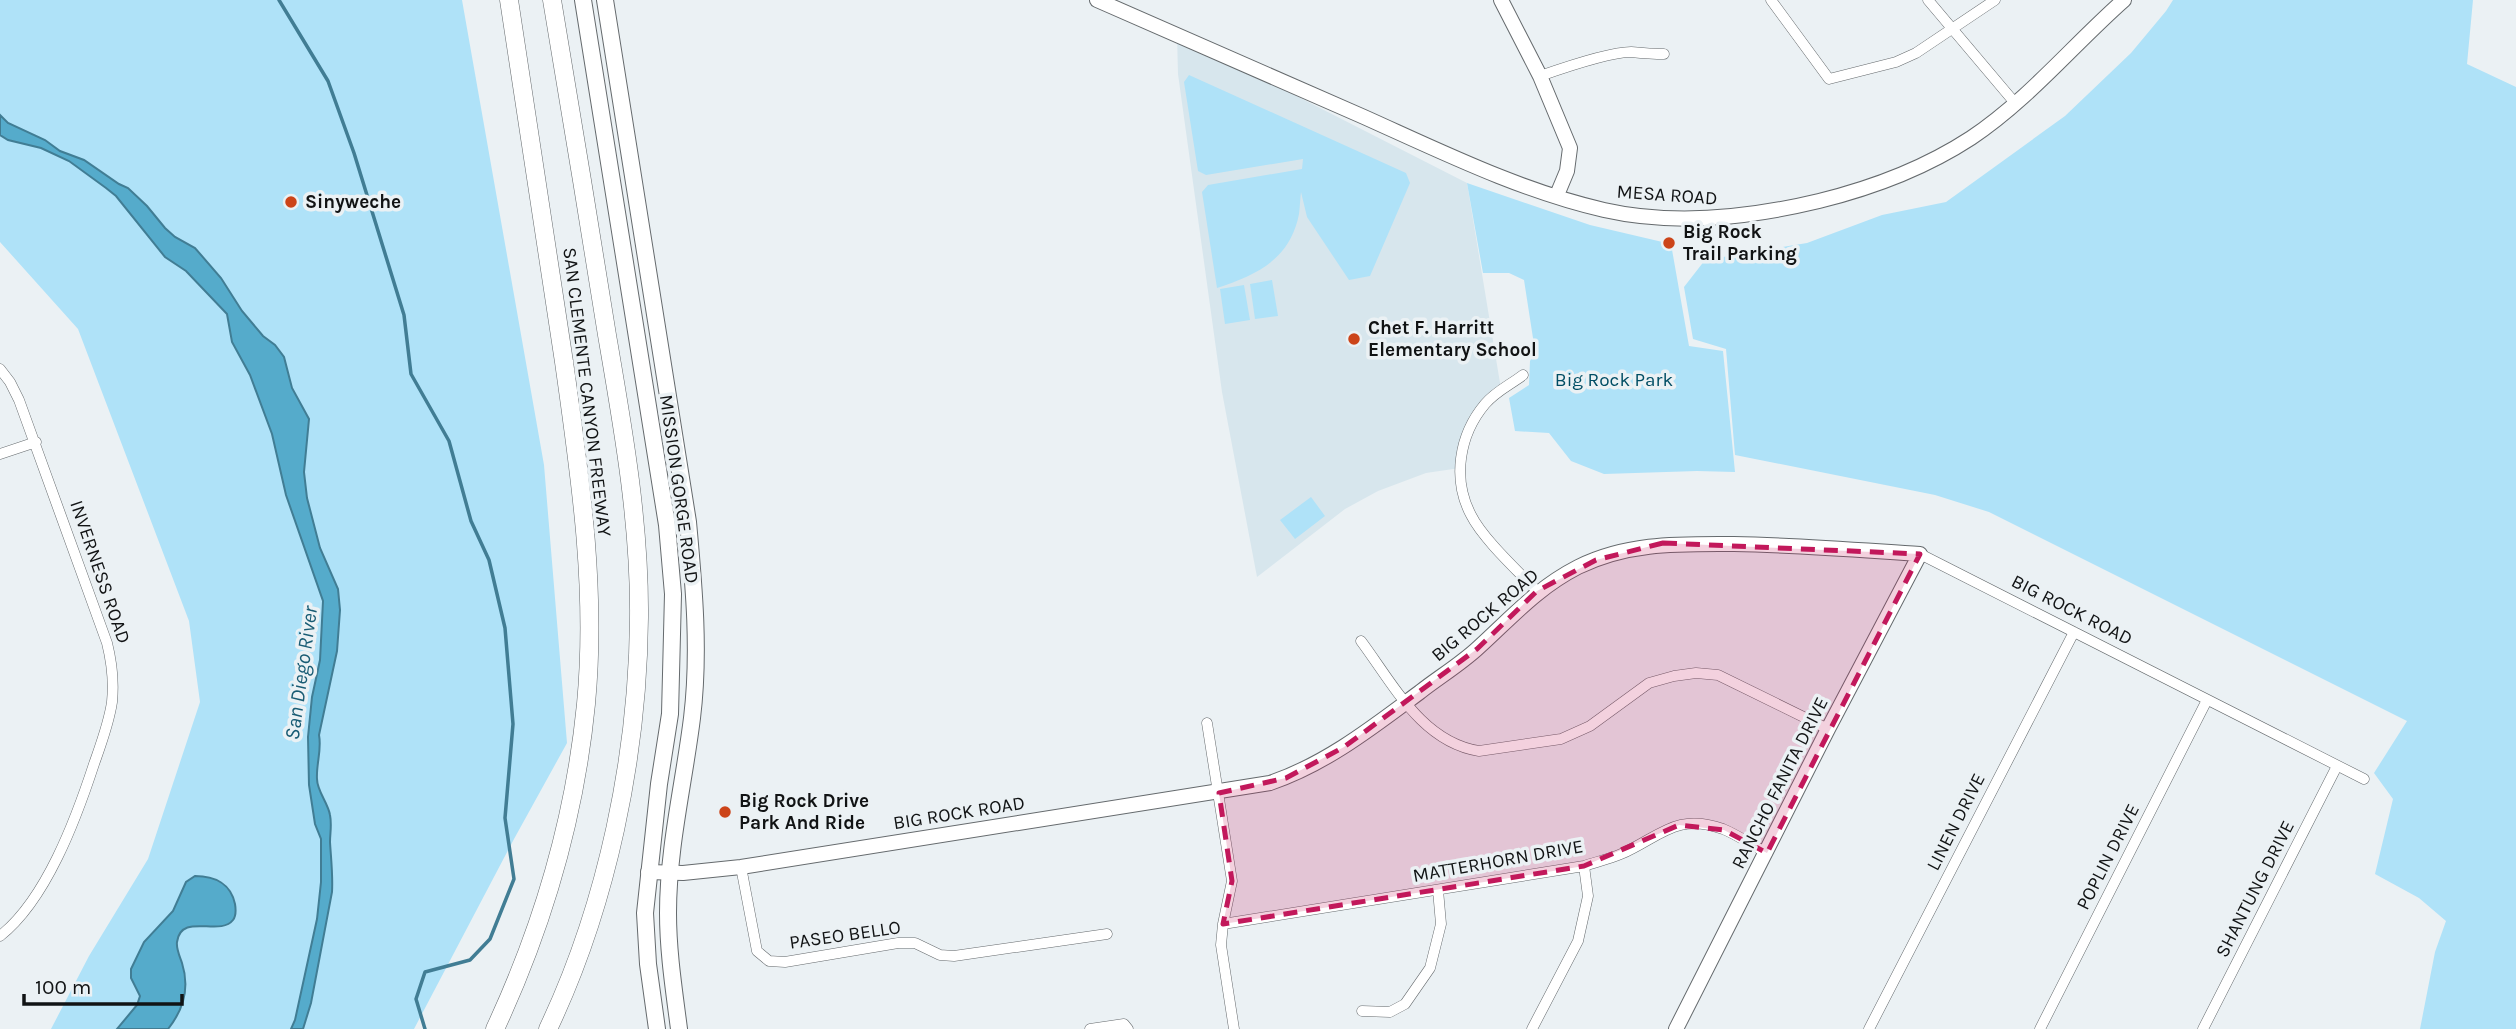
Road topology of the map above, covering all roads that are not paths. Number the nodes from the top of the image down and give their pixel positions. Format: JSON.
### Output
{"nodes":[{"id":1,"x":509,"y":0,"type":"edge"},
{"id":2,"x":552,"y":0,"type":"edge"},
{"id":3,"x":583,"y":0,"type":"edge"},
{"id":4,"x":605,"y":0,"type":"edge"},
{"id":5,"x":1097,"y":0,"type":"edge"},
{"id":6,"x":1501,"y":0,"type":"edge"},
{"id":7,"x":1771,"y":0,"type":"edge"},
{"id":8,"x":1928,"y":0,"type":"edge"},
{"id":9,"x":1995,"y":0,"type":"edge"},
{"id":10,"x":2124,"y":0,"type":"edge"},
{"id":11,"x":1952,"y":29,"type":"junction"},
{"id":12,"x":1664,"y":54,"type":"dead end"},
{"id":13,"x":1540,"y":76,"type":"junction"},
{"id":14,"x":2015,"y":103,"type":"junction"},
{"id":15,"x":1557,"y":195,"type":"junction"},
{"id":16,"x":0,"y":369,"type":"edge"},
{"id":17,"x":1522,"y":374,"type":"dead end"},
{"id":18,"x":36,"y":442,"type":"junction"},
{"id":19,"x":0,"y":454,"type":"edge"},
{"id":20,"x":1920,"y":554,"type":"junction"},
{"id":21,"x":1537,"y":592,"type":"junction"},
{"id":22,"x":2074,"y":632,"type":"junction"},
{"id":23,"x":1361,"y":641,"type":"dead end"},
{"id":24,"x":2207,"y":700,"type":"junction"},
{"id":25,"x":1406,"y":702,"type":"junction"},
{"id":26,"x":1207,"y":723,"type":"dead end"},
{"id":27,"x":1828,"y":729,"type":"junction"},
{"id":28,"x":2337,"y":766,"type":"junction"},
{"id":29,"x":2364,"y":779,"type":"dead end"},
{"id":30,"x":1219,"y":793,"type":"junction"},
{"id":31,"x":1767,"y":853,"type":"junction"},
{"id":32,"x":1584,"y":866,"type":"junction"},
{"id":33,"x":741,"y":867,"type":"junction"},
{"id":34,"x":648,"y":872,"type":"junction"},
{"id":35,"x":670,"y":873,"type":"junction"},
{"id":36,"x":1438,"y":890,"type":"junction"},
{"id":37,"x":1223,"y":924,"type":"junction"},
{"id":38,"x":1107,"y":934,"type":"dead end"},
{"id":39,"x":0,"y":936,"type":"edge"},
{"id":40,"x":1362,"y":1011,"type":"dead end"},
{"id":41,"x":551,"y":1022,"type":"edge"},
{"id":42,"x":495,"y":1029,"type":"edge"},
{"id":43,"x":657,"y":1029,"type":"edge"},
{"id":44,"x":679,"y":1029,"type":"edge"},
{"id":45,"x":1090,"y":1029,"type":"edge"},
{"id":46,"x":1128,"y":1029,"type":"edge"},
{"id":47,"x":1234,"y":1029,"type":"edge"},
{"id":48,"x":1532,"y":1029,"type":"edge"},
{"id":49,"x":1676,"y":1029,"type":"edge"},
{"id":50,"x":1870,"y":1029,"type":"edge"},
{"id":51,"x":2040,"y":1029,"type":"edge"},
{"id":52,"x":2203,"y":1029,"type":"edge"}],
"edges":[{"from":1,"to":42,"type":"highway","name":"SAN CLEMENTE CANYON FREEWAY"},
{"from":2,"to":41,"type":"highway","name":"SAN CLEMENTE CANYON FREEWAY"},
{"from":3,"to":34,"type":"main road","name":"MISSION GORGE ROAD"},
{"from":4,"to":35,"type":"main road","name":"MISSION GORGE ROAD"},
{"from":5,"to":15,"type":"street","name":"MESA ROAD"},
{"from":6,"to":13,"type":"street"},
{"from":7,"to":11,"type":"street"},
{"from":8,"to":11,"type":"street"},
{"from":9,"to":11,"type":"street"},
{"from":10,"to":14,"type":"street","name":"MESA ROAD"},
{"from":11,"to":14,"type":"street"},
{"from":12,"to":13,"type":"street"},
{"from":13,"to":15,"type":"street"},
{"from":14,"to":15,"type":"street","name":"MESA ROAD"},
{"from":16,"to":18,"type":"street","name":"INVERNESS ROAD"},
{"from":17,"to":21,"type":"street"},
{"from":18,"to":19,"type":"street"},
{"from":18,"to":39,"type":"street","name":"INVERNESS ROAD"},
{"from":20,"to":21,"type":"street","name":"BIG ROCK ROAD"},
{"from":20,"to":22,"type":"street","name":"BIG ROCK ROAD"},
{"from":20,"to":27,"type":"street","name":"RANCHO FANITA DRIVE"},
{"from":21,"to":25,"type":"street","name":"BIG ROCK ROAD"},
{"from":22,"to":24,"type":"street","name":"BIG ROCK ROAD"},
{"from":22,"to":50,"type":"street","name":"LINEN DRIVE"},
{"from":23,"to":25,"type":"street"},
{"from":24,"to":28,"type":"street","name":"BIG ROCK ROAD"},
{"from":24,"to":51,"type":"street","name":"POPLIN DRIVE"},
{"from":25,"to":27,"type":"street"},
{"from":25,"to":30,"type":"street","name":"BIG ROCK ROAD"},
{"from":26,"to":30,"type":"street"},
{"from":27,"to":31,"type":"street","name":"RANCHO FANITA DRIVE"},
{"from":28,"to":29,"type":"street","name":"BIG ROCK ROAD"},
{"from":28,"to":52,"type":"street","name":"SHANTUNG DRIVE"},
{"from":30,"to":33,"type":"street","name":"BIG ROCK ROAD"},
{"from":30,"to":37,"type":"street"},
{"from":31,"to":32,"type":"street","name":"MATTERHORN DRIVE"},
{"from":31,"to":49,"type":"street","name":"RANCHO FANITA DRIVE"},
{"from":32,"to":36,"type":"street","name":"MATTERHORN DRIVE"},
{"from":32,"to":48,"type":"street"},
{"from":33,"to":35,"type":"street","name":"BIG ROCK ROAD"},
{"from":33,"to":38,"type":"street","name":"PASEO BELLO"},
{"from":34,"to":35,"type":"street","name":"BIG ROCK ROAD"},
{"from":34,"to":43,"type":"main road","name":"MISSION GORGE ROAD"},
{"from":35,"to":44,"type":"main road","name":"MISSION GORGE ROAD"},
{"from":36,"to":37,"type":"street","name":"MATTERHORN DRIVE"},
{"from":36,"to":40,"type":"street"},
{"from":37,"to":47,"type":"street"},
{"from":45,"to":46,"type":"street"}]}
